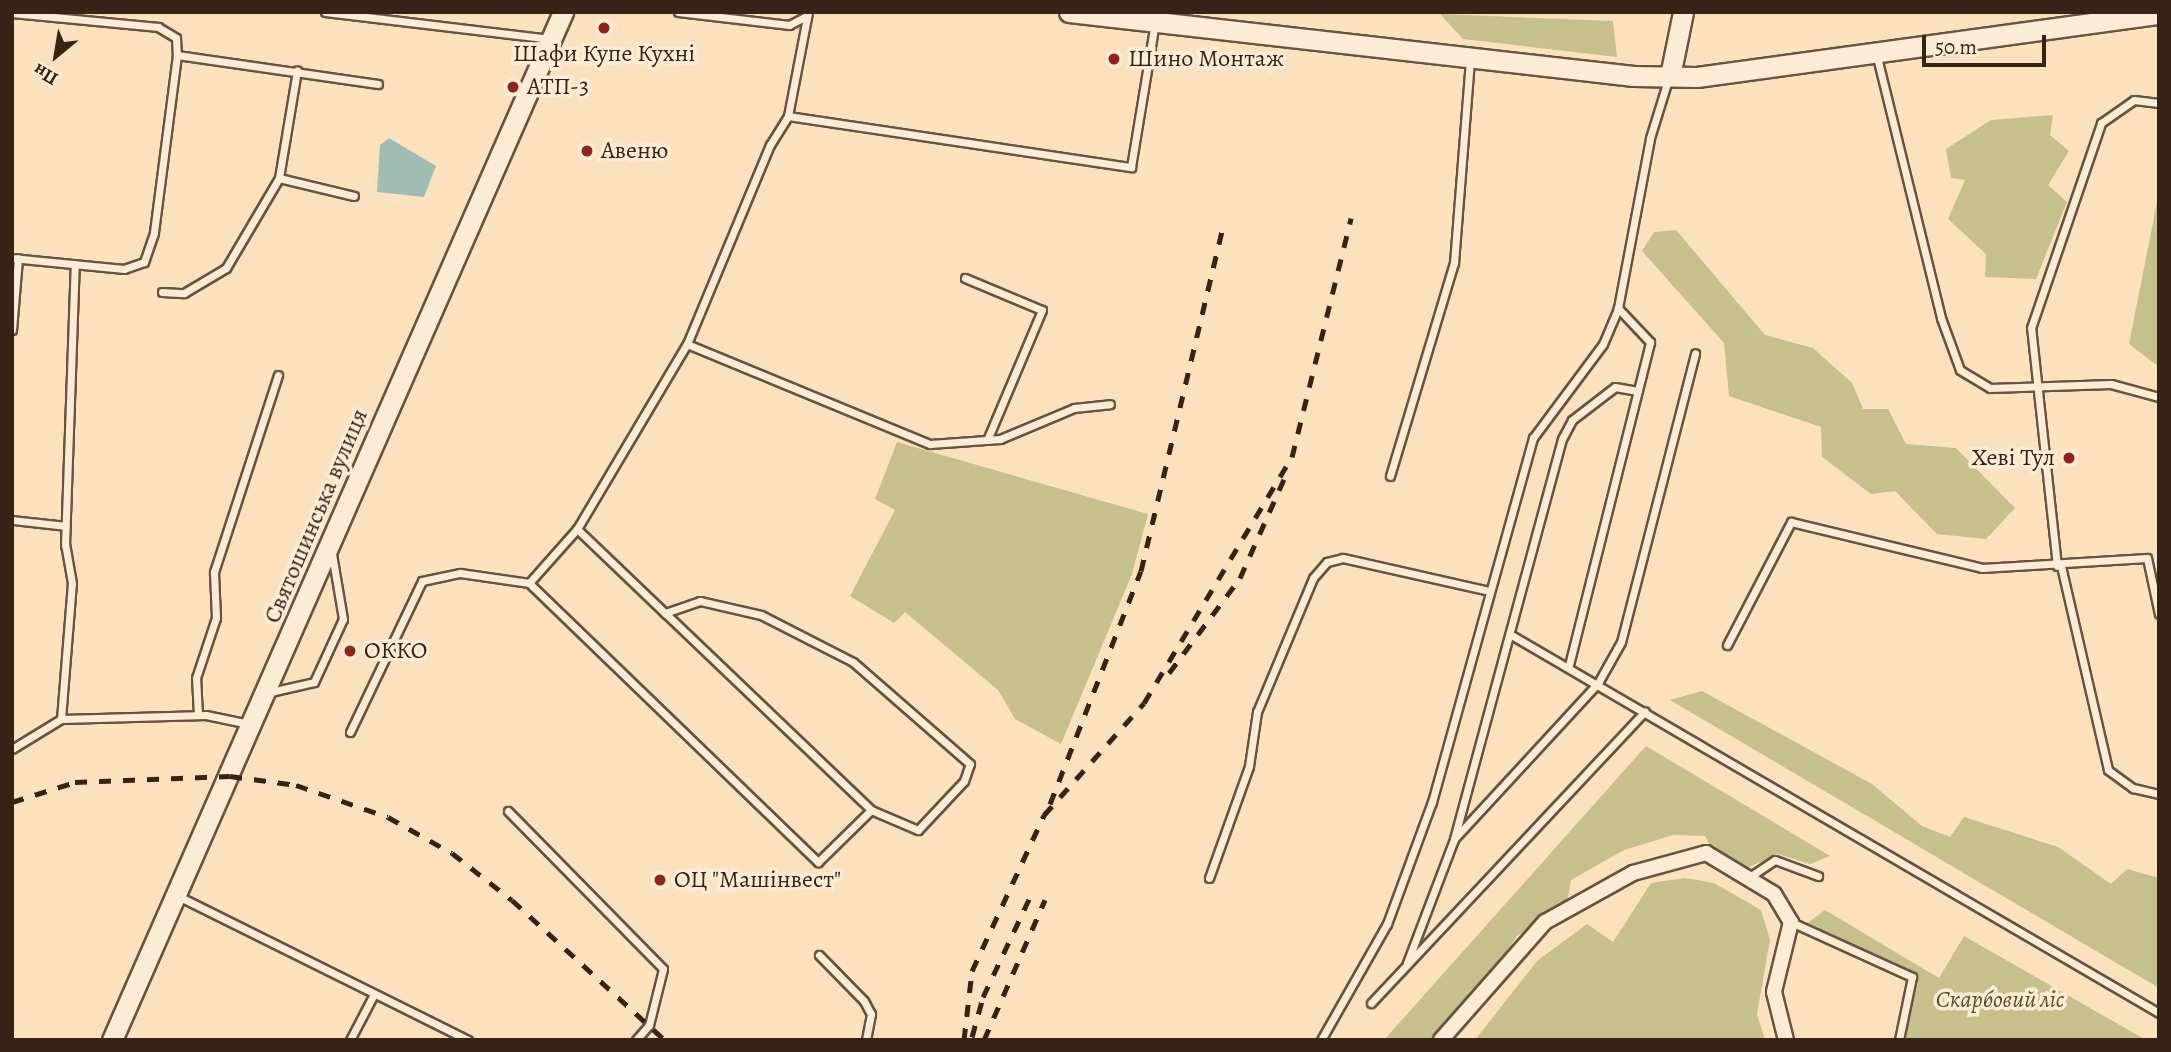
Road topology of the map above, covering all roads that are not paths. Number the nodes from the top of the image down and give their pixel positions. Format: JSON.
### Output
{"nodes":[{"id":1,"x":325,"y":12,"type":"edge"},
{"id":2,"x":563,"y":12,"type":"edge"},
{"id":3,"x":678,"y":12,"type":"edge"},
{"id":4,"x":1069,"y":12,"type":"edge"},
{"id":5,"x":1683,"y":12,"type":"edge"},
{"id":6,"x":12,"y":13,"type":"edge"},
{"id":7,"x":808,"y":14,"type":"edge"},
{"id":8,"x":2148,"y":14,"type":"edge"},
{"id":9,"x":1155,"y":22,"type":"junction"},
{"id":10,"x":551,"y":39,"type":"junction"},
{"id":11,"x":177,"y":55,"type":"junction"},
{"id":12,"x":1470,"y":56,"type":"junction"},
{"id":13,"x":1877,"y":57,"type":"junction"},
{"id":14,"x":298,"y":70,"type":"junction"},
{"id":15,"x":1670,"y":76,"type":"junction"},
{"id":16,"x":378,"y":84,"type":"dead end"},
{"id":17,"x":2159,"y":103,"type":"edge"},
{"id":18,"x":788,"y":116,"type":"junction"},
{"id":19,"x":279,"y":178,"type":"junction"},
{"id":20,"x":354,"y":197,"type":"dead end"},
{"id":21,"x":15,"y":258,"type":"edge"},
{"id":22,"x":75,"y":264,"type":"junction"},
{"id":23,"x":965,"y":278,"type":"dead end"},
{"id":24,"x":162,"y":292,"type":"dead end"},
{"id":25,"x":1618,"y":308,"type":"junction"},
{"id":26,"x":12,"y":330,"type":"edge"},
{"id":27,"x":687,"y":345,"type":"junction"},
{"id":28,"x":1696,"y":353,"type":"dead end"},
{"id":29,"x":278,"y":375,"type":"dead end"},
{"id":30,"x":2037,"y":386,"type":"junction"},
{"id":31,"x":1638,"y":391,"type":"junction"},
{"id":32,"x":2159,"y":397,"type":"edge"},
{"id":33,"x":1110,"y":404,"type":"dead end"},
{"id":34,"x":987,"y":440,"type":"junction"},
{"id":35,"x":1390,"y":475,"type":"dead end"},
{"id":36,"x":12,"y":520,"type":"edge"},
{"id":37,"x":66,"y":526,"type":"junction"},
{"id":38,"x":577,"y":529,"type":"junction"},
{"id":39,"x":330,"y":544,"type":"junction"},
{"id":40,"x":2059,"y":566,"type":"junction"},
{"id":41,"x":528,"y":583,"type":"junction"},
{"id":42,"x":1485,"y":590,"type":"junction"},
{"id":43,"x":665,"y":613,"type":"junction"},
{"id":44,"x":2159,"y":614,"type":"edge"},
{"id":45,"x":1513,"y":636,"type":"junction"},
{"id":46,"x":1727,"y":645,"type":"dead end"},
{"id":47,"x":1569,"y":665,"type":"junction"},
{"id":48,"x":1598,"y":682,"type":"junction"},
{"id":49,"x":266,"y":693,"type":"junction"},
{"id":50,"x":1645,"y":711,"type":"junction"},
{"id":51,"x":198,"y":715,"type":"junction"},
{"id":52,"x":61,"y":719,"type":"junction"},
{"id":53,"x":252,"y":725,"type":"junction"},
{"id":54,"x":350,"y":732,"type":"dead end"},
{"id":55,"x":12,"y":750,"type":"edge"},
{"id":56,"x":2159,"y":794,"type":"edge"},
{"id":57,"x":871,"y":810,"type":"junction"},
{"id":58,"x":508,"y":811,"type":"dead end"},
{"id":59,"x":1454,"y":839,"type":"junction"},
{"id":60,"x":1818,"y":876,"type":"dead end"},
{"id":61,"x":1209,"y":878,"type":"dead end"},
{"id":62,"x":1748,"y":878,"type":"junction"},
{"id":63,"x":178,"y":896,"type":"junction"},
{"id":64,"x":1791,"y":922,"type":"junction"},
{"id":65,"x":819,"y":955,"type":"dead end"},
{"id":66,"x":1407,"y":963,"type":"junction"},
{"id":67,"x":374,"y":994,"type":"junction"},
{"id":68,"x":1371,"y":1003,"type":"dead end"},
{"id":69,"x":2159,"y":1013,"type":"edge"},
{"id":70,"x":112,"y":1040,"type":"edge"},
{"id":71,"x":350,"y":1040,"type":"edge"},
{"id":72,"x":468,"y":1040,"type":"edge"},
{"id":73,"x":636,"y":1040,"type":"edge"},
{"id":74,"x":866,"y":1040,"type":"edge"},
{"id":75,"x":1321,"y":1040,"type":"edge"},
{"id":76,"x":1441,"y":1040,"type":"edge"},
{"id":77,"x":1786,"y":1040,"type":"edge"},
{"id":78,"x":1899,"y":1040,"type":"edge"}],
"edges":[{"from":1,"to":10,"type":"lane"},
{"from":2,"to":10,"type":"main road","name":"Святошинська вулиця"},
{"from":3,"to":7,"type":"lane"},
{"from":4,"to":9,"type":"main road"},
{"from":5,"to":15,"type":"main road"},
{"from":6,"to":11,"type":"lane"},
{"from":7,"to":18,"type":"lane"},
{"from":8,"to":13,"type":"main road"},
{"from":9,"to":12,"type":"main road"},
{"from":9,"to":18,"type":"lane"},
{"from":10,"to":39,"type":"main road","name":"Святошинська вулиця"},
{"from":11,"to":14,"type":"lane"},
{"from":11,"to":22,"type":"lane"},
{"from":12,"to":15,"type":"main road"},
{"from":12,"to":35,"type":"lane"},
{"from":13,"to":15,"type":"main road"},
{"from":13,"to":30,"type":"lane"},
{"from":14,"to":16,"type":"lane"},
{"from":14,"to":19,"type":"lane"},
{"from":15,"to":25,"type":"lane"},
{"from":17,"to":30,"type":"lane"},
{"from":18,"to":27,"type":"lane"},
{"from":19,"to":20,"type":"lane"},
{"from":19,"to":24,"type":"lane"},
{"from":21,"to":22,"type":"lane"},
{"from":21,"to":26,"type":"lane"},
{"from":22,"to":37,"type":"lane"},
{"from":23,"to":34,"type":"lane"},
{"from":25,"to":31,"type":"lane"},
{"from":25,"to":42,"type":"lane"},
{"from":27,"to":34,"type":"lane"},
{"from":27,"to":38,"type":"lane"},
{"from":28,"to":48,"type":"lane"},
{"from":29,"to":51,"type":"lane"},
{"from":30,"to":32,"type":"lane"},
{"from":30,"to":40,"type":"lane"},
{"from":31,"to":45,"type":"lane"},
{"from":31,"to":47,"type":"lane"},
{"from":33,"to":34,"type":"lane"},
{"from":36,"to":37,"type":"lane"},
{"from":37,"to":52,"type":"lane"},
{"from":38,"to":41,"type":"lane"},
{"from":38,"to":43,"type":"lane"},
{"from":39,"to":49,"type":"main road","name":"Святошинська вулиця"},
{"from":39,"to":49,"type":"lane"},
{"from":40,"to":44,"type":"lane"},
{"from":40,"to":46,"type":"lane"},
{"from":40,"to":56,"type":"lane"},
{"from":41,"to":54,"type":"lane"},
{"from":41,"to":57,"type":"lane"},
{"from":42,"to":61,"type":"lane"},
{"from":42,"to":75,"type":"lane"},
{"from":43,"to":57,"type":"lane"},
{"from":43,"to":57,"type":"lane"},
{"from":45,"to":47,"type":"lane"},
{"from":45,"to":59,"type":"lane"},
{"from":47,"to":48,"type":"lane"},
{"from":48,"to":50,"type":"lane"},
{"from":48,"to":59,"type":"lane"},
{"from":49,"to":53,"type":"main road","name":"Святошинська вулиця"},
{"from":50,"to":66,"type":"lane"},
{"from":50,"to":69,"type":"lane"},
{"from":51,"to":52,"type":"lane"},
{"from":51,"to":53,"type":"lane"},
{"from":52,"to":55,"type":"lane"},
{"from":53,"to":63,"type":"main road","name":"Святошинська вулиця"},
{"from":58,"to":73,"type":"lane"},
{"from":59,"to":66,"type":"lane"},
{"from":60,"to":62,"type":"lane"},
{"from":62,"to":64,"type":"street"},
{"from":62,"to":76,"type":"street"},
{"from":63,"to":67,"type":"lane"},
{"from":63,"to":70,"type":"main road","name":"Святошинська вулиця"},
{"from":64,"to":77,"type":"street"},
{"from":64,"to":78,"type":"lane"},
{"from":65,"to":74,"type":"lane"},
{"from":66,"to":68,"type":"lane"},
{"from":67,"to":71,"type":"lane"},
{"from":67,"to":72,"type":"lane"}]}
